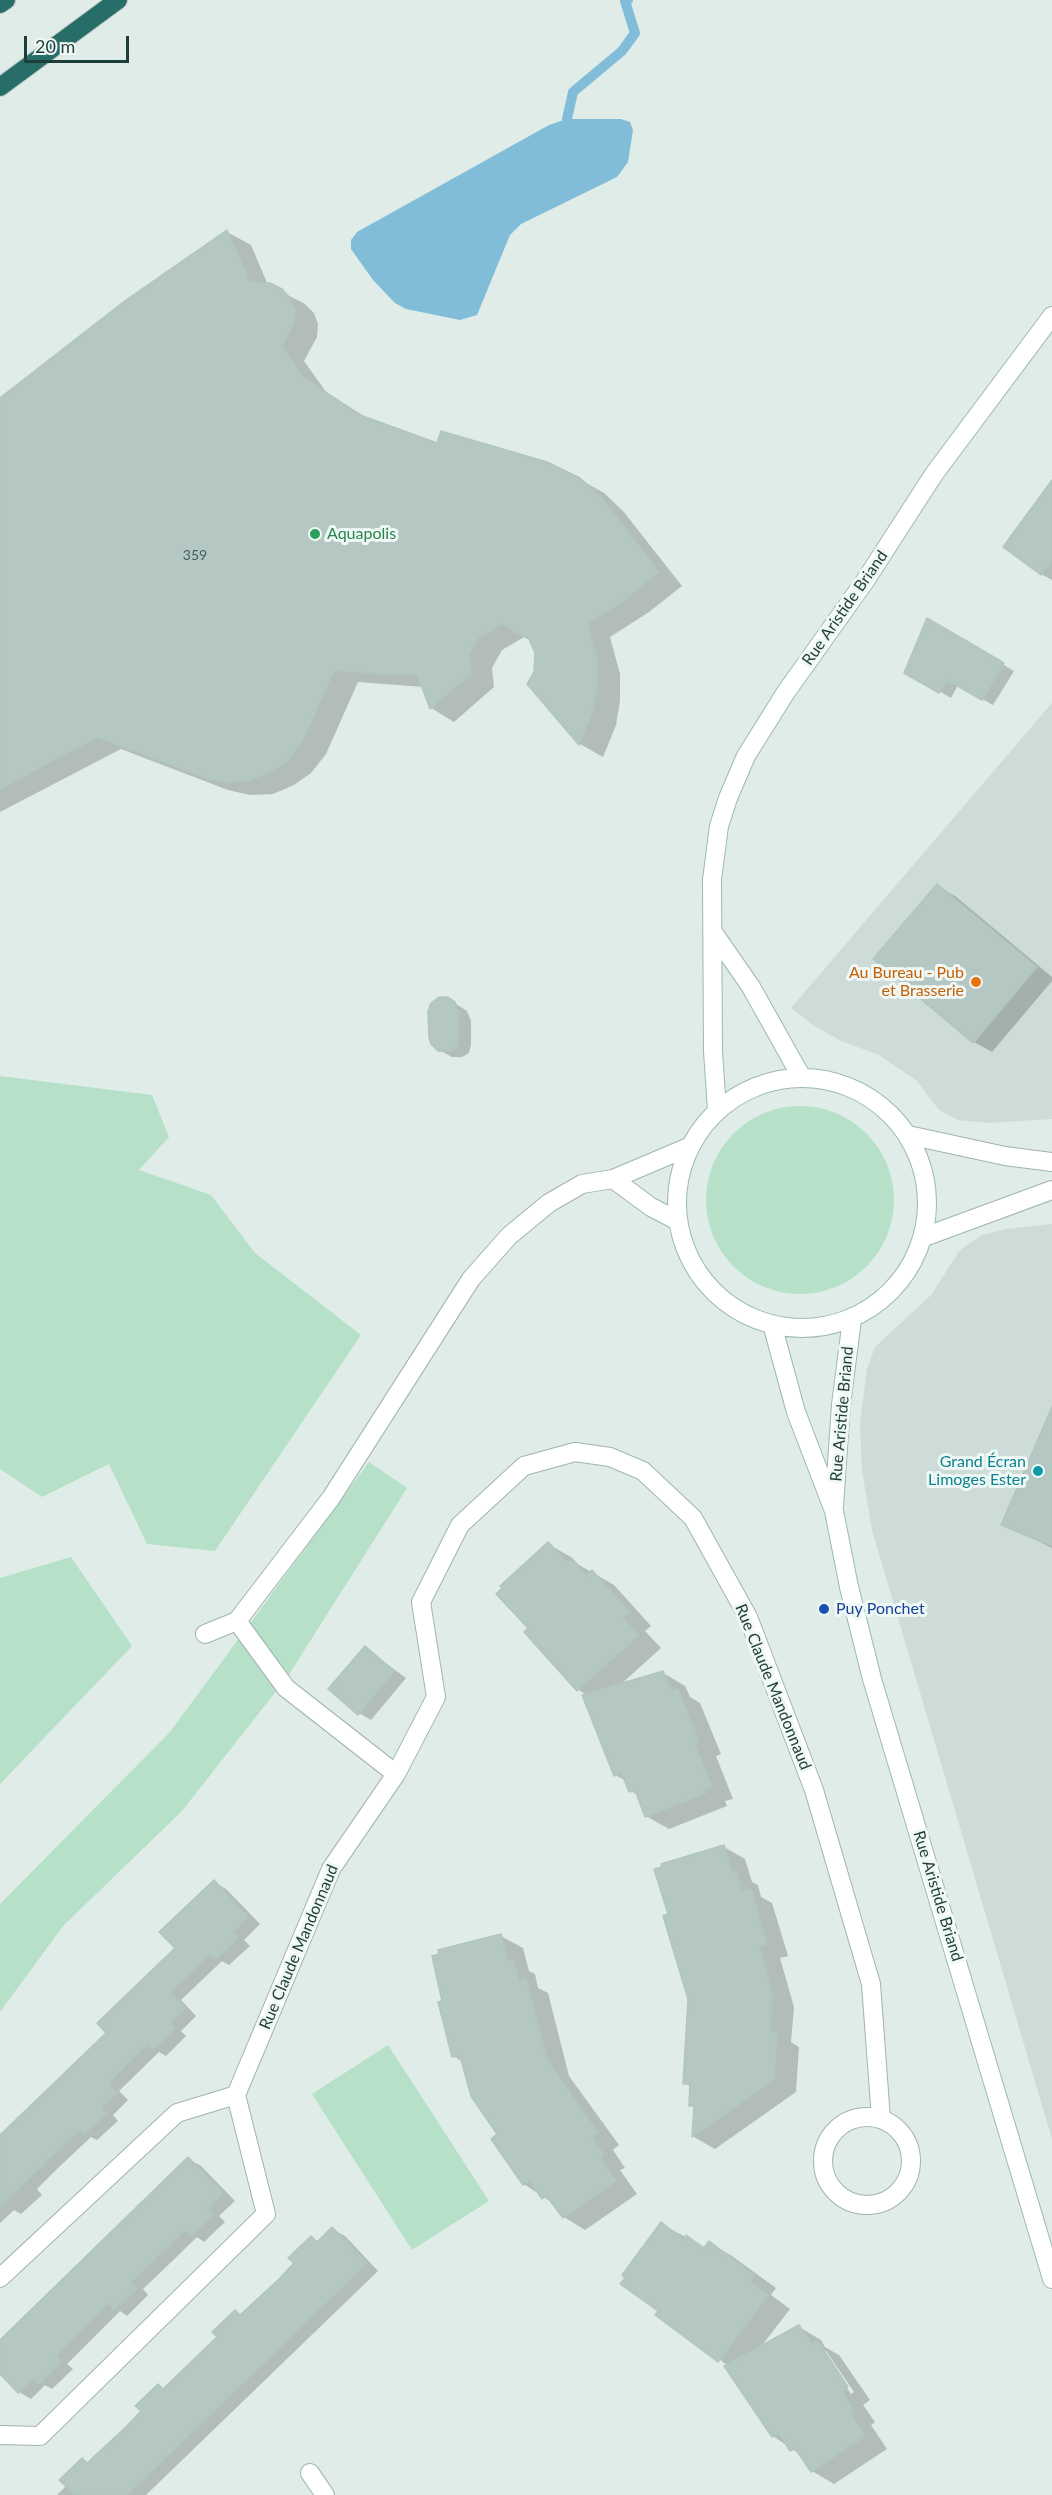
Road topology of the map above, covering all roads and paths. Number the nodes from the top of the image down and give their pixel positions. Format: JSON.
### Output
{"nodes":[{"id":1,"x":6,"y":0,"type":"edge"},
{"id":2,"x":118,"y":0,"type":"edge"},
{"id":3,"x":0,"y":4,"type":"edge"},
{"id":4,"x":0,"y":87,"type":"edge"},
{"id":5,"x":1052,"y":316,"type":"edge"},
{"id":6,"x":713,"y":932,"type":"junction"},
{"id":7,"x":802,"y":1078,"type":"junction"},
{"id":8,"x":717,"y":1111,"type":"junction"},
{"id":9,"x":908,"y":1135,"type":"junction"},
{"id":10,"x":691,"y":1146,"type":"junction"},
{"id":11,"x":1052,"y":1162,"type":"edge"},
{"id":12,"x":613,"y":1179,"type":"junction"},
{"id":13,"x":1052,"y":1190,"type":"edge"},
{"id":14,"x":678,"y":1221,"type":"junction"},
{"id":15,"x":924,"y":1237,"type":"junction"},
{"id":16,"x":852,"y":1318,"type":"junction"},
{"id":17,"x":772,"y":1324,"type":"junction"},
{"id":18,"x":834,"y":1511,"type":"junction"},
{"id":19,"x":237,"y":1621,"type":"junction"},
{"id":20,"x":205,"y":1634,"type":"dead end"},
{"id":21,"x":396,"y":1774,"type":"junction"},
{"id":22,"x":237,"y":2095,"type":"junction"},
{"id":23,"x":881,"y":2119,"type":"junction"},
{"id":24,"x":0,"y":2278,"type":"edge"},
{"id":25,"x":1052,"y":2279,"type":"edge"},
{"id":26,"x":0,"y":2435,"type":"edge"},
{"id":27,"x":310,"y":2473,"type":"dead end"},
{"id":28,"x":325,"y":2495,"type":"edge"}],
"edges":[{"from":1,"to":3,"type":"highway"},
{"from":2,"to":4,"type":"highway"},
{"from":5,"to":6,"type":"street","name":"Rue Aristide Briand"},
{"from":6,"to":7,"type":"street"},
{"from":6,"to":8,"type":"street","name":"Rue Aristide Briand"},
{"from":7,"to":8,"type":"street"},
{"from":7,"to":9,"type":"street"},
{"from":8,"to":10,"type":"street"},
{"from":9,"to":11,"type":"street"},
{"from":9,"to":15,"type":"street"},
{"from":10,"to":12,"type":"street"},
{"from":10,"to":14,"type":"street"},
{"from":12,"to":14,"type":"street"},
{"from":12,"to":19,"type":"street"},
{"from":13,"to":15,"type":"street"},
{"from":14,"to":17,"type":"street"},
{"from":15,"to":16,"type":"street"},
{"from":16,"to":17,"type":"street"},
{"from":16,"to":18,"type":"street","name":"Rue Aristide Briand"},
{"from":17,"to":18,"type":"street","name":"Rue Aristide Briand"},
{"from":18,"to":25,"type":"street","name":"Rue Aristide Briand"},
{"from":19,"to":20,"type":"street"},
{"from":19,"to":21,"type":"street"},
{"from":21,"to":22,"type":"street","name":"Rue Claude Mandonnaud"},
{"from":21,"to":23,"type":"street","name":"Rue Claude Mandonnaud"},
{"from":22,"to":24,"type":"street"},
{"from":22,"to":26,"type":"street"},
{"from":23,"to":23,"type":"street"},
{"from":27,"to":28,"type":"street"}]}
